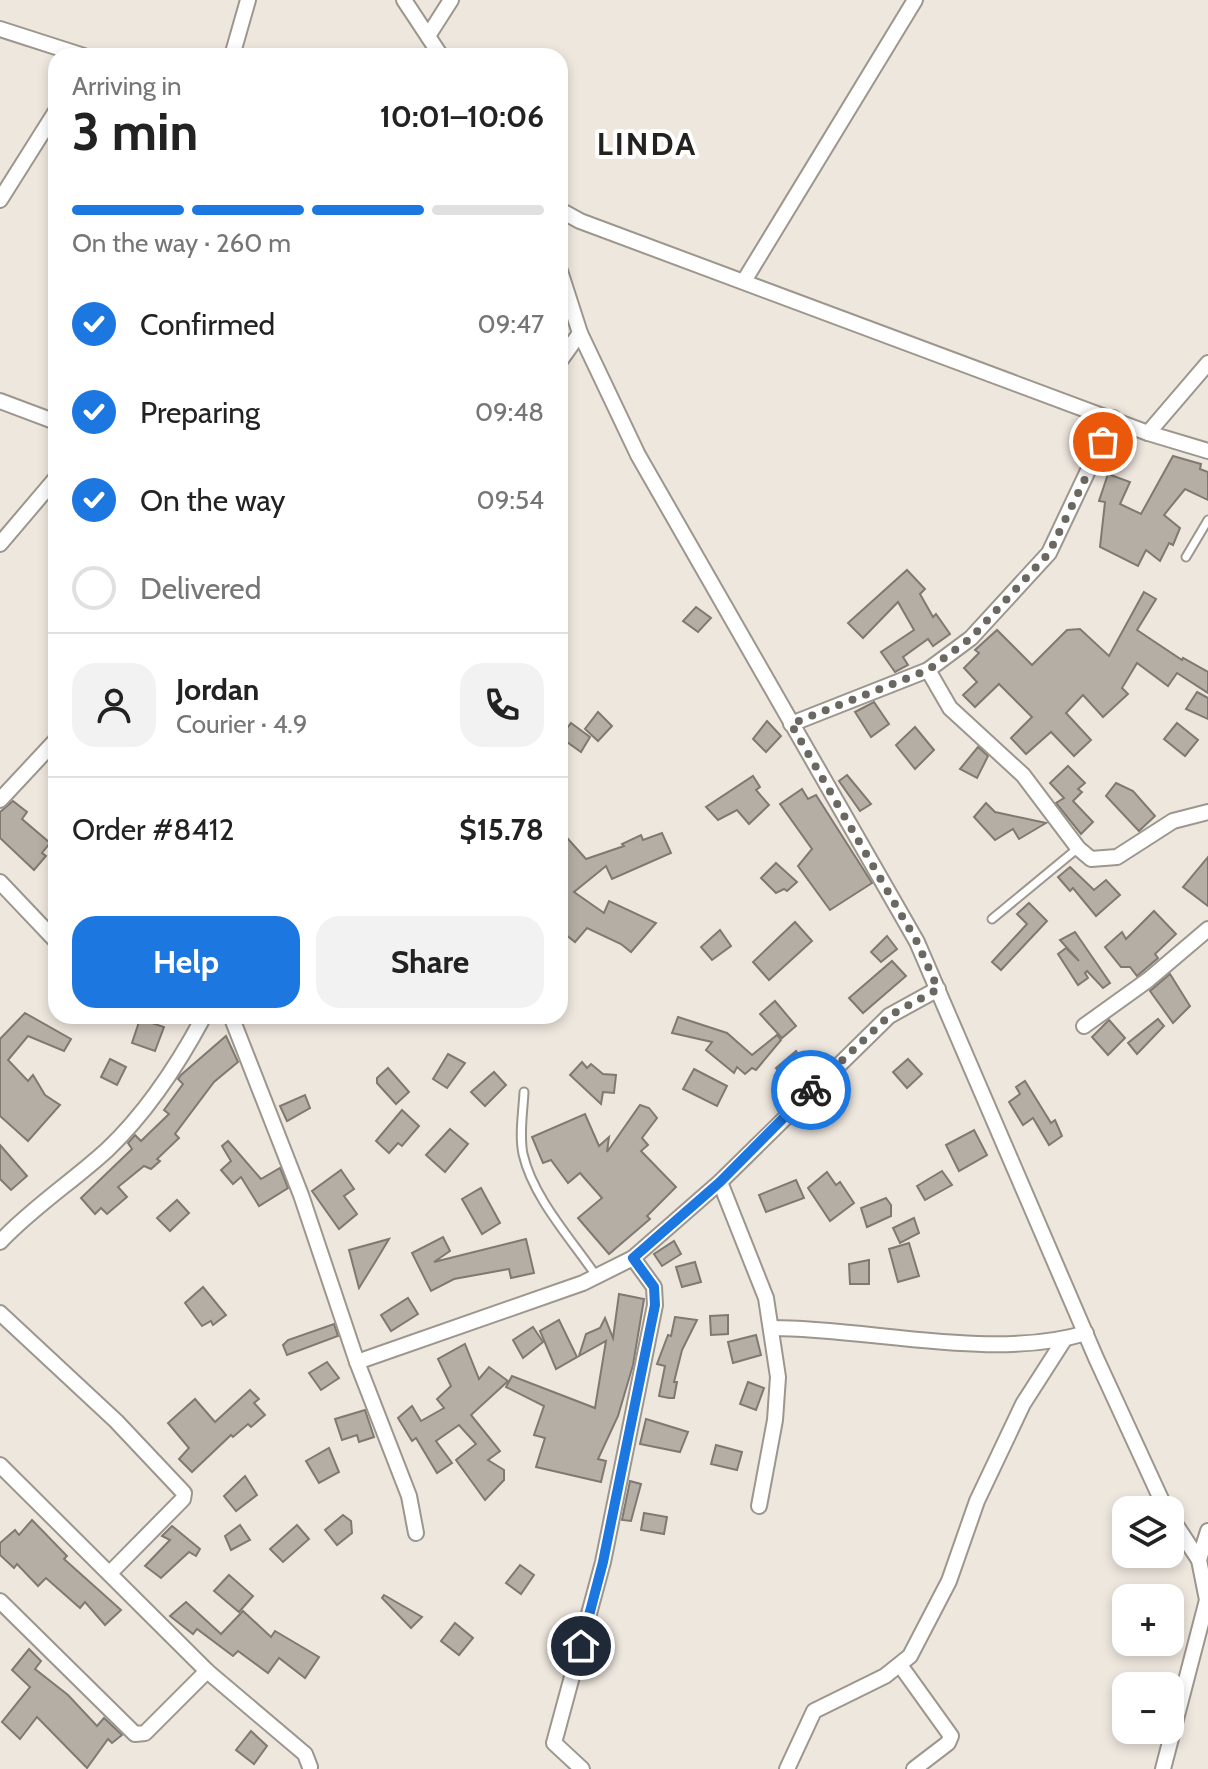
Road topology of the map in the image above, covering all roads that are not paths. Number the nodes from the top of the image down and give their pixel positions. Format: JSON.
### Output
{"nodes":[{"id":1,"x":248,"y":0,"type":"edge"},
{"id":2,"x":404,"y":0,"type":"edge"},
{"id":3,"x":451,"y":0,"type":"edge"},
{"id":4,"x":915,"y":0,"type":"edge"},
{"id":5,"x":0,"y":29,"type":"edge"},
{"id":6,"x":428,"y":36,"type":"junction"},
{"id":7,"x":59,"y":48,"type":"edge"},
{"id":8,"x":234,"y":48,"type":"edge"},
{"id":9,"x":436,"y":48,"type":"edge"},
{"id":10,"x":48,"y":124,"type":"edge"},
{"id":11,"x":0,"y":200,"type":"edge"},
{"id":12,"x":568,"y":214,"type":"edge"},
{"id":13,"x":744,"y":281,"type":"junction"},
{"id":14,"x":568,"y":296,"type":"edge"},
{"id":15,"x":580,"y":333,"type":"junction"},
{"id":16,"x":568,"y":350,"type":"edge"},
{"id":17,"x":1208,"y":363,"type":"edge"},
{"id":18,"x":0,"y":401,"type":"edge"},
{"id":19,"x":1113,"y":418,"type":"junction"},
{"id":20,"x":48,"y":419,"type":"edge"},
{"id":21,"x":1148,"y":433,"type":"junction"},
{"id":22,"x":1208,"y":451,"type":"edge"},
{"id":23,"x":48,"y":487,"type":"edge"},
{"id":24,"x":1208,"y":520,"type":"edge"},
{"id":25,"x":0,"y":544,"type":"edge"},
{"id":26,"x":1186,"y":557,"type":"dead end"},
{"id":27,"x":928,"y":670,"type":"junction"},
{"id":28,"x":791,"y":724,"type":"junction"},
{"id":29,"x":48,"y":749,"type":"edge"},
{"id":30,"x":0,"y":800,"type":"edge"},
{"id":31,"x":1208,"y":812,"type":"edge"},
{"id":32,"x":1078,"y":848,"type":"junction"},
{"id":33,"x":0,"y":882,"type":"edge"},
{"id":34,"x":992,"y":919,"type":"dead end"},
{"id":35,"x":1208,"y":929,"type":"edge"},
{"id":36,"x":48,"y":933,"type":"edge"},
{"id":37,"x":938,"y":989,"type":"junction"},
{"id":38,"x":199,"y":1024,"type":"edge"},
{"id":39,"x":234,"y":1024,"type":"edge"},
{"id":40,"x":1084,"y":1026,"type":"dead end"},
{"id":41,"x":524,"y":1092,"type":"dead end"},
{"id":42,"x":720,"y":1182,"type":"junction"},
{"id":43,"x":0,"y":1242,"type":"edge"},
{"id":44,"x":633,"y":1258,"type":"junction"},
{"id":45,"x":597,"y":1277,"type":"junction"},
{"id":46,"x":0,"y":1313,"type":"edge"},
{"id":47,"x":772,"y":1328,"type":"junction"},
{"id":48,"x":1086,"y":1333,"type":"junction"},
{"id":49,"x":1064,"y":1340,"type":"junction"},
{"id":50,"x":357,"y":1362,"type":"junction"},
{"id":51,"x":0,"y":1465,"type":"edge"},
{"id":52,"x":1160,"y":1496,"type":"edge"},
{"id":53,"x":759,"y":1506,"type":"dead end"},
{"id":54,"x":1208,"y":1531,"type":"edge"},
{"id":55,"x":416,"y":1533,"type":"dead end"},
{"id":56,"x":1184,"y":1535,"type":"edge"},
{"id":57,"x":1203,"y":1560,"type":"edge"},
{"id":58,"x":110,"y":1573,"type":"junction"},
{"id":59,"x":1208,"y":1600,"type":"edge"},
{"id":60,"x":0,"y":1601,"type":"edge"},
{"id":61,"x":900,"y":1665,"type":"junction"},
{"id":62,"x":207,"y":1671,"type":"junction"},
{"id":63,"x":310,"y":1767,"type":"edge"},
{"id":64,"x":582,"y":1769,"type":"edge"},
{"id":65,"x":787,"y":1769,"type":"edge"},
{"id":66,"x":914,"y":1769,"type":"edge"},
{"id":67,"x":1163,"y":1769,"type":"edge"}],
"edges":[{"from":1,"to":8,"type":"street"},
{"from":2,"to":6,"type":"street"},
{"from":3,"to":6,"type":"street"},
{"from":4,"to":13,"type":"street"},
{"from":5,"to":7,"type":"street"},
{"from":6,"to":9,"type":"street"},
{"from":10,"to":11,"type":"street"},
{"from":12,"to":13,"type":"street"},
{"from":13,"to":19,"type":"street"},
{"from":14,"to":15,"type":"street"},
{"from":15,"to":16,"type":"street"},
{"from":15,"to":28,"type":"street"},
{"from":17,"to":21,"type":"street"},
{"from":18,"to":20,"type":"street"},
{"from":19,"to":21,"type":"street"},
{"from":19,"to":27,"type":"street"},
{"from":21,"to":22,"type":"street"},
{"from":23,"to":25,"type":"street"},
{"from":24,"to":26,"type":"lane"},
{"from":27,"to":28,"type":"street"},
{"from":27,"to":32,"type":"street"},
{"from":28,"to":37,"type":"street"},
{"from":29,"to":30,"type":"street"},
{"from":31,"to":32,"type":"street"},
{"from":32,"to":34,"type":"lane"},
{"from":33,"to":36,"type":"street"},
{"from":35,"to":40,"type":"street"},
{"from":37,"to":42,"type":"street"},
{"from":37,"to":48,"type":"street"},
{"from":38,"to":43,"type":"street"},
{"from":39,"to":50,"type":"street"},
{"from":41,"to":45,"type":"lane"},
{"from":42,"to":44,"type":"street"},
{"from":42,"to":47,"type":"street"},
{"from":44,"to":45,"type":"street"},
{"from":44,"to":64,"type":"street"},
{"from":45,"to":50,"type":"street"},
{"from":46,"to":58,"type":"street"},
{"from":47,"to":49,"type":"street"},
{"from":47,"to":53,"type":"street"},
{"from":48,"to":49,"type":"street"},
{"from":48,"to":52,"type":"street"},
{"from":49,"to":61,"type":"street"},
{"from":50,"to":55,"type":"street"},
{"from":51,"to":58,"type":"street"},
{"from":54,"to":57,"type":"street"},
{"from":56,"to":57,"type":"street"},
{"from":57,"to":59,"type":"street"},
{"from":58,"to":62,"type":"street"},
{"from":59,"to":67,"type":"street"},
{"from":60,"to":62,"type":"street"},
{"from":61,"to":65,"type":"street"},
{"from":61,"to":66,"type":"street"},
{"from":62,"to":63,"type":"street"}]}
